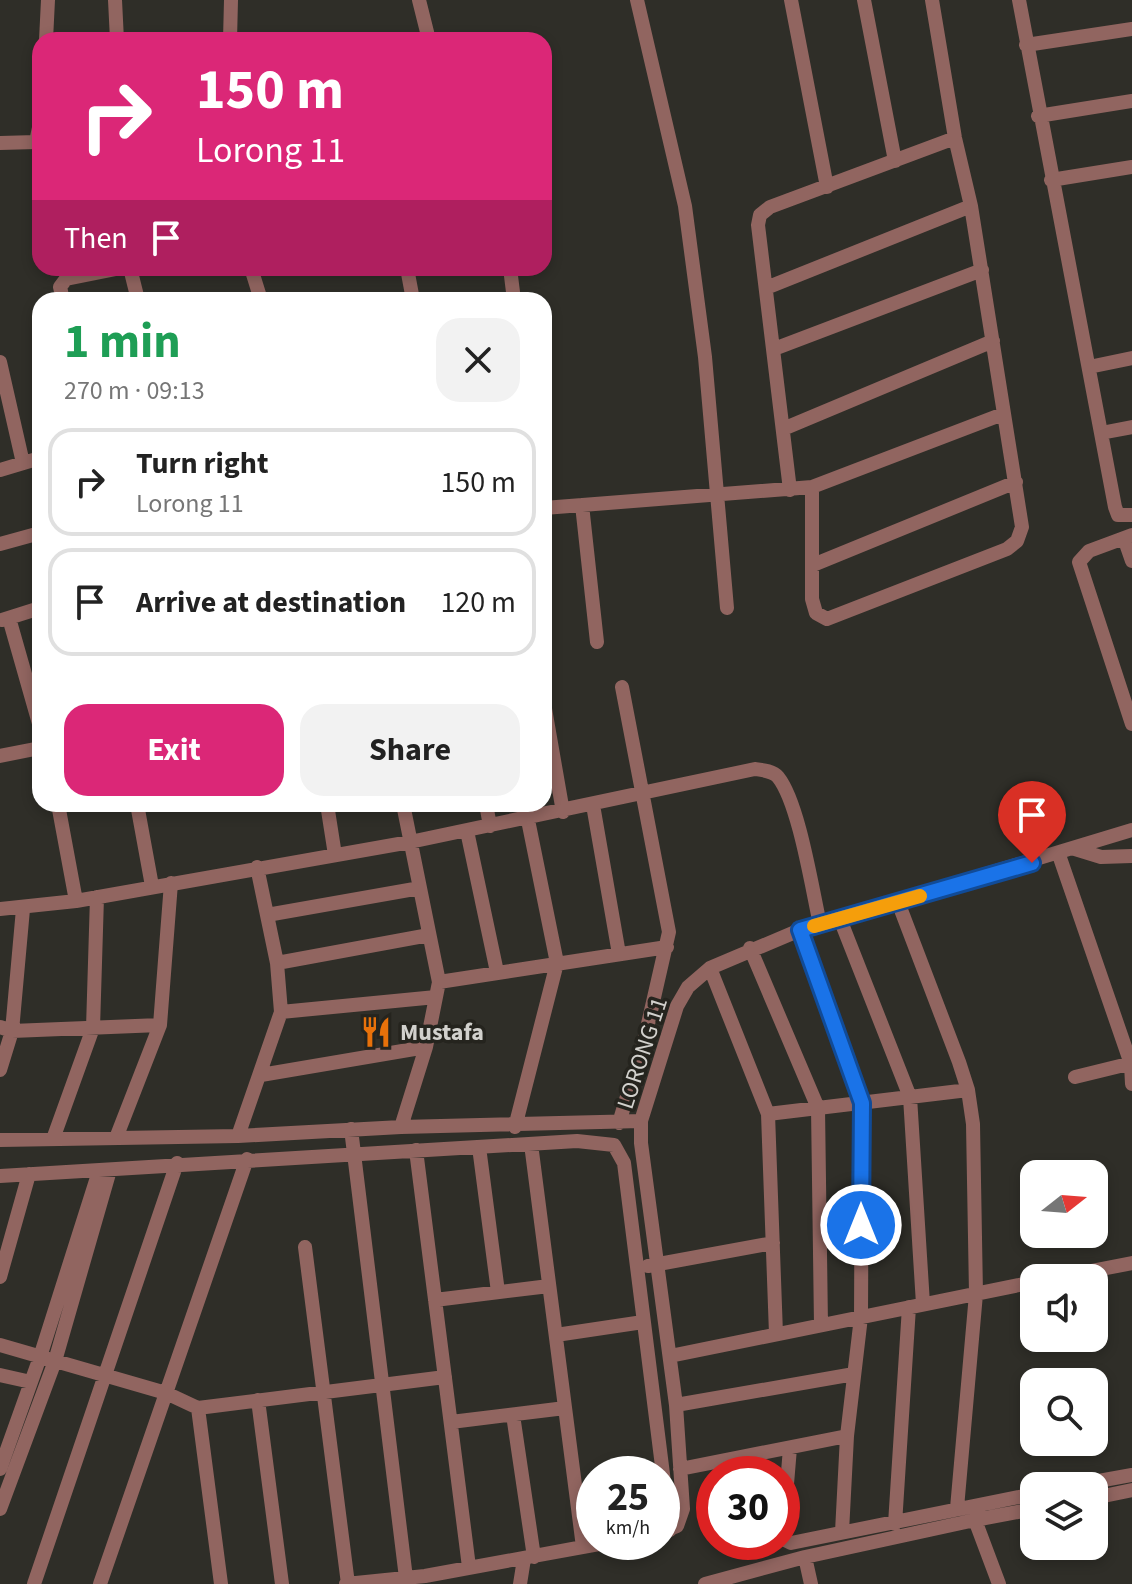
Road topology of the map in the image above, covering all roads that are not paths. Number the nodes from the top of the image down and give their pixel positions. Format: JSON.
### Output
{"nodes":[{"id":1,"x":48,"y":0,"type":"edge"},
{"id":2,"x":115,"y":0,"type":"edge"},
{"id":3,"x":231,"y":0,"type":"edge"},
{"id":4,"x":419,"y":0,"type":"edge"},
{"id":5,"x":637,"y":0,"type":"edge"},
{"id":6,"x":791,"y":0,"type":"edge"},
{"id":7,"x":864,"y":0,"type":"edge"},
{"id":8,"x":932,"y":0,"type":"edge"},
{"id":9,"x":1019,"y":0,"type":"edge"},
{"id":10,"x":1132,"y":29,"type":"edge"},
{"id":11,"x":46,"y":32,"type":"edge"},
{"id":12,"x":117,"y":32,"type":"edge"},
{"id":13,"x":230,"y":32,"type":"edge"},
{"id":14,"x":427,"y":32,"type":"edge"},
{"id":15,"x":1026,"y":45,"type":"junction"},
{"id":16,"x":1132,"y":101,"type":"edge"},
{"id":17,"x":1038,"y":116,"type":"junction"},
{"id":18,"x":955,"y":138,"type":"junction"},
{"id":19,"x":32,"y":142,"type":"edge"},
{"id":20,"x":0,"y":143,"type":"edge"},
{"id":21,"x":895,"y":161,"type":"junction"},
{"id":22,"x":1132,"y":167,"type":"edge"},
{"id":23,"x":1051,"y":180,"type":"junction"},
{"id":24,"x":827,"y":187,"type":"junction"},
{"id":25,"x":971,"y":206,"type":"junction"},
{"id":26,"x":982,"y":270,"type":"junction"},
{"id":27,"x":81,"y":276,"type":"edge"},
{"id":28,"x":766,"y":288,"type":"junction"},
{"id":29,"x":61,"y":292,"type":"edge"},
{"id":30,"x":993,"y":341,"type":"junction"},
{"id":31,"x":774,"y":349,"type":"junction"},
{"id":32,"x":1132,"y":358,"type":"edge"},
{"id":33,"x":0,"y":362,"type":"edge"},
{"id":34,"x":1089,"y":367,"type":"junction"},
{"id":35,"x":1003,"y":414,"type":"junction"},
{"id":36,"x":1132,"y":427,"type":"edge"},
{"id":37,"x":783,"y":429,"type":"junction"},
{"id":38,"x":1101,"y":433,"type":"junction"},
{"id":39,"x":32,"y":460,"type":"edge"},
{"id":40,"x":23,"y":463,"type":"junction"},
{"id":41,"x":0,"y":470,"type":"edge"},
{"id":42,"x":1016,"y":482,"type":"junction"},
{"id":43,"x":812,"y":487,"type":"junction"},
{"id":44,"x":790,"y":490,"type":"junction"},
{"id":45,"x":716,"y":496,"type":"junction"},
{"id":46,"x":582,"y":505,"type":"junction"},
{"id":47,"x":552,"y":507,"type":"edge"},
{"id":48,"x":1132,"y":515,"type":"edge"},
{"id":49,"x":32,"y":535,"type":"edge"},
{"id":50,"x":1128,"y":536,"type":"edge"},
{"id":51,"x":0,"y":544,"type":"edge"},
{"id":52,"x":1132,"y":561,"type":"edge"},
{"id":53,"x":813,"y":565,"type":"junction"},
{"id":54,"x":727,"y":608,"type":"dead end"},
{"id":55,"x":32,"y":610,"type":"edge"},
{"id":56,"x":4,"y":619,"type":"edge"},
{"id":57,"x":597,"y":642,"type":"dead end"},
{"id":58,"x":622,"y":687,"type":"dead end"},
{"id":59,"x":32,"y":689,"type":"edge"},
{"id":60,"x":1132,"y":724,"type":"edge"},
{"id":61,"x":552,"y":749,"type":"edge"},
{"id":62,"x":32,"y":750,"type":"edge"},
{"id":63,"x":0,"y":756,"type":"edge"},
{"id":64,"x":643,"y":794,"type":"junction"},
{"id":65,"x":593,"y":805,"type":"junction"},
{"id":66,"x":59,"y":812,"type":"edge"},
{"id":67,"x":138,"y":812,"type":"edge"},
{"id":68,"x":328,"y":812,"type":"edge"},
{"id":69,"x":404,"y":812,"type":"edge"},
{"id":70,"x":487,"y":812,"type":"edge"},
{"id":71,"x":563,"y":812,"type":"junction"},
{"id":72,"x":528,"y":820,"type":"junction"},
{"id":73,"x":490,"y":826,"type":"junction"},
{"id":74,"x":1132,"y":830,"type":"edge"},
{"id":75,"x":467,"y":831,"type":"junction"},
{"id":76,"x":410,"y":842,"type":"junction"},
{"id":77,"x":1075,"y":849,"type":"junction"},
{"id":78,"x":335,"y":855,"type":"junction"},
{"id":79,"x":1059,"y":855,"type":"junction"},
{"id":80,"x":1132,"y":856,"type":"edge"},
{"id":81,"x":257,"y":867,"type":"junction"},
{"id":82,"x":171,"y":883,"type":"junction"},
{"id":83,"x":152,"y":886,"type":"junction"},
{"id":84,"x":420,"y":888,"type":"junction"},
{"id":85,"x":97,"y":897,"type":"junction"},
{"id":86,"x":76,"y":901,"type":"junction"},
{"id":87,"x":898,"y":902,"type":"junction"},
{"id":88,"x":0,"y":909,"type":"edge"},
{"id":89,"x":23,"y":909,"type":"junction"},
{"id":90,"x":267,"y":915,"type":"junction"},
{"id":91,"x":840,"y":919,"type":"junction"},
{"id":92,"x":820,"y":924,"type":"junction"},
{"id":93,"x":800,"y":930,"type":"junction"},
{"id":94,"x":429,"y":935,"type":"junction"},
{"id":95,"x":667,"y":947,"type":"junction"},
{"id":96,"x":750,"y":948,"type":"junction"},
{"id":97,"x":619,"y":954,"type":"junction"},
{"id":98,"x":277,"y":963,"type":"junction"},
{"id":99,"x":557,"y":963,"type":"junction"},
{"id":100,"x":710,"y":968,"type":"junction"},
{"id":101,"x":497,"y":972,"type":"junction"},
{"id":102,"x":438,"y":989,"type":"junction"},
{"id":103,"x":281,"y":1012,"type":"junction"},
{"id":104,"x":160,"y":1025,"type":"junction"},
{"id":105,"x":93,"y":1028,"type":"junction"},
{"id":106,"x":6,"y":1029,"type":"edge"},
{"id":107,"x":426,"y":1047,"type":"junction"},
{"id":108,"x":1132,"y":1064,"type":"edge"},
{"id":109,"x":0,"y":1070,"type":"edge"},
{"id":110,"x":261,"y":1075,"type":"junction"},
{"id":111,"x":1075,"y":1077,"type":"dead end"},
{"id":112,"x":1132,"y":1084,"type":"edge"},
{"id":113,"x":968,"y":1090,"type":"junction"},
{"id":114,"x":910,"y":1097,"type":"junction"},
{"id":115,"x":862,"y":1103,"type":"junction"},
{"id":116,"x":818,"y":1108,"type":"junction"},
{"id":117,"x":768,"y":1114,"type":"junction"},
{"id":118,"x":641,"y":1121,"type":"junction"},
{"id":119,"x":619,"y":1123,"type":"junction"},
{"id":120,"x":401,"y":1127,"type":"junction"},
{"id":121,"x":515,"y":1127,"type":"junction"},
{"id":122,"x":351,"y":1129,"type":"junction"},
{"id":123,"x":238,"y":1136,"type":"junction"},
{"id":124,"x":116,"y":1138,"type":"junction"},
{"id":125,"x":53,"y":1139,"type":"junction"},
{"id":126,"x":0,"y":1140,"type":"edge"},
{"id":127,"x":531,"y":1144,"type":"junction"},
{"id":128,"x":479,"y":1147,"type":"junction"},
{"id":129,"x":416,"y":1150,"type":"junction"},
{"id":130,"x":352,"y":1153,"type":"junction"},
{"id":131,"x":247,"y":1159,"type":"junction"},
{"id":132,"x":177,"y":1163,"type":"junction"},
{"id":133,"x":104,"y":1171,"type":"junction"},
{"id":134,"x":29,"y":1174,"type":"junction"},
{"id":135,"x":0,"y":1176,"type":"edge"},
{"id":136,"x":773,"y":1243,"type":"junction"},
{"id":137,"x":305,"y":1247,"type":"dead end"},
{"id":138,"x":1132,"y":1263,"type":"edge"},
{"id":139,"x":656,"y":1264,"type":"junction"},
{"id":140,"x":1108,"y":1268,"type":"edge"},
{"id":141,"x":636,"y":1269,"type":"junction"},
{"id":142,"x":0,"y":1277,"type":"edge"},
{"id":143,"x":1020,"y":1285,"type":"edge"},
{"id":144,"x":549,"y":1286,"type":"junction"},
{"id":145,"x":498,"y":1292,"type":"junction"},
{"id":146,"x":976,"y":1294,"type":"junction"},
{"id":147,"x":435,"y":1300,"type":"junction"},
{"id":148,"x":916,"y":1306,"type":"junction"},
{"id":149,"x":861,"y":1317,"type":"junction"},
{"id":150,"x":643,"y":1322,"type":"junction"},
{"id":151,"x":821,"y":1325,"type":"junction"},
{"id":152,"x":776,"y":1334,"type":"junction"},
{"id":153,"x":556,"y":1335,"type":"junction"},
{"id":154,"x":0,"y":1345,"type":"edge"},
{"id":155,"x":670,"y":1356,"type":"junction"},
{"id":156,"x":48,"y":1359,"type":"junction"},
{"id":157,"x":854,"y":1374,"type":"junction"},
{"id":158,"x":0,"y":1375,"type":"edge"},
{"id":159,"x":105,"y":1375,"type":"junction"},
{"id":160,"x":445,"y":1377,"type":"junction"},
{"id":161,"x":31,"y":1382,"type":"junction"},
{"id":162,"x":381,"y":1385,"type":"junction"},
{"id":163,"x":323,"y":1392,"type":"junction"},
{"id":164,"x":166,"y":1393,"type":"junction"},
{"id":165,"x":258,"y":1400,"type":"junction"},
{"id":166,"x":676,"y":1405,"type":"junction"},
{"id":167,"x":198,"y":1408,"type":"junction"},
{"id":168,"x":565,"y":1408,"type":"junction"},
{"id":169,"x":513,"y":1415,"type":"junction"},
{"id":170,"x":451,"y":1422,"type":"junction"},
{"id":171,"x":7,"y":1426,"type":"edge"},
{"id":172,"x":847,"y":1436,"type":"junction"},
{"id":173,"x":790,"y":1448,"type":"junction"},
{"id":174,"x":658,"y":1456,"type":"edge"},
{"id":175,"x":679,"y":1456,"type":"edge"},
{"id":176,"x":0,"y":1469,"type":"edge"},
{"id":177,"x":680,"y":1469,"type":"joint"},
{"id":178,"x":1132,"y":1475,"type":"edge"},
{"id":179,"x":1108,"y":1479,"type":"edge"},
{"id":180,"x":1132,"y":1490,"type":"edge"},
{"id":181,"x":576,"y":1493,"type":"edge"},
{"id":182,"x":1108,"y":1495,"type":"edge"},
{"id":183,"x":1020,"y":1497,"type":"edge"},
{"id":184,"x":957,"y":1508,"type":"junction"},
{"id":185,"x":0,"y":1509,"type":"edge"},
{"id":186,"x":1020,"y":1512,"type":"edge"},
{"id":187,"x":680,"y":1520,"type":"edge"},
{"id":188,"x":975,"y":1520,"type":"junction"},
{"id":189,"x":895,"y":1524,"type":"junction"},
{"id":190,"x":842,"y":1532,"type":"junction"},
{"id":191,"x":576,"y":1548,"type":"edge"},
{"id":192,"x":805,"y":1557,"type":"junction"},
{"id":193,"x":529,"y":1558,"type":"junction"},
{"id":194,"x":469,"y":1567,"type":"junction"},
{"id":195,"x":406,"y":1578,"type":"junction"},
{"id":196,"x":425,"y":1580,"type":"edge"},
{"id":197,"x":34,"y":1584,"type":"edge"},
{"id":198,"x":100,"y":1584,"type":"edge"},
{"id":199,"x":221,"y":1584,"type":"edge"},
{"id":200,"x":282,"y":1584,"type":"edge"},
{"id":201,"x":347,"y":1584,"type":"edge"},
{"id":202,"x":520,"y":1584,"type":"edge"},
{"id":203,"x":705,"y":1584,"type":"edge"},
{"id":204,"x":811,"y":1584,"type":"edge"},
{"id":205,"x":999,"y":1584,"type":"edge"}],
"edges":[{"from":1,"to":11,"type":"street"},
{"from":2,"to":12,"type":"street"},
{"from":3,"to":13,"type":"street"},
{"from":4,"to":14,"type":"street"},
{"from":5,"to":45,"type":"street"},
{"from":6,"to":24,"type":"street"},
{"from":7,"to":21,"type":"street"},
{"from":8,"to":18,"type":"street"},
{"from":9,"to":15,"type":"street"},
{"from":10,"to":15,"type":"street"},
{"from":15,"to":17,"type":"street"},
{"from":16,"to":17,"type":"street"},
{"from":17,"to":23,"type":"street"},
{"from":18,"to":21,"type":"street"},
{"from":18,"to":25,"type":"street"},
{"from":19,"to":20,"type":"street"},
{"from":21,"to":24,"type":"street"},
{"from":22,"to":23,"type":"street"},
{"from":23,"to":34,"type":"street"},
{"from":24,"to":28,"type":"street"},
{"from":25,"to":26,"type":"street"},
{"from":25,"to":28,"type":"street"},
{"from":26,"to":30,"type":"street"},
{"from":26,"to":31,"type":"street"},
{"from":27,"to":29,"type":"street"},
{"from":28,"to":31,"type":"street"},
{"from":30,"to":35,"type":"street"},
{"from":30,"to":37,"type":"street"},
{"from":31,"to":37,"type":"street"},
{"from":32,"to":34,"type":"street"},
{"from":33,"to":40,"type":"street"},
{"from":34,"to":38,"type":"street"},
{"from":35,"to":42,"type":"street"},
{"from":35,"to":43,"type":"street"},
{"from":36,"to":38,"type":"street"},
{"from":37,"to":44,"type":"street"},
{"from":38,"to":48,"type":"street"},
{"from":39,"to":40,"type":"street"},
{"from":40,"to":41,"type":"street"},
{"from":42,"to":53,"type":"street"},
{"from":42,"to":53,"type":"street"},
{"from":43,"to":44,"type":"street"},
{"from":43,"to":53,"type":"street"},
{"from":44,"to":45,"type":"street"},
{"from":45,"to":46,"type":"street"},
{"from":45,"to":54,"type":"street"},
{"from":46,"to":47,"type":"street"},
{"from":46,"to":57,"type":"street"},
{"from":49,"to":51,"type":"street"},
{"from":50,"to":52,"type":"street"},
{"from":50,"to":60,"type":"street"},
{"from":55,"to":56,"type":"street"},
{"from":56,"to":59,"type":"street"},
{"from":58,"to":64,"type":"street"},
{"from":61,"to":71,"type":"street"},
{"from":62,"to":63,"type":"street"},
{"from":64,"to":65,"type":"street"},
{"from":64,"to":92,"type":"street"},
{"from":64,"to":95,"type":"street"},
{"from":65,"to":71,"type":"street"},
{"from":65,"to":97,"type":"street"},
{"from":66,"to":86,"type":"street"},
{"from":67,"to":83,"type":"street"},
{"from":68,"to":78,"type":"street"},
{"from":69,"to":76,"type":"street"},
{"from":70,"to":73,"type":"street"},
{"from":71,"to":72,"type":"street"},
{"from":72,"to":73,"type":"street"},
{"from":72,"to":99,"type":"street"},
{"from":73,"to":75,"type":"street"},
{"from":74,"to":77,"type":"street","name":"LORONG 11"},
{"from":75,"to":76,"type":"street"},
{"from":75,"to":101,"type":"street"},
{"from":76,"to":78,"type":"street"},
{"from":76,"to":84,"type":"street"},
{"from":77,"to":79,"type":"street","name":"LORONG 11"},
{"from":77,"to":80,"type":"street"},
{"from":78,"to":81,"type":"street"},
{"from":79,"to":87,"type":"street","name":"LORONG 11"},
{"from":79,"to":108,"type":"street"},
{"from":81,"to":82,"type":"street"},
{"from":81,"to":90,"type":"street"},
{"from":82,"to":83,"type":"street"},
{"from":82,"to":104,"type":"street"},
{"from":83,"to":85,"type":"street"},
{"from":84,"to":90,"type":"street"},
{"from":84,"to":94,"type":"street"},
{"from":85,"to":86,"type":"street"},
{"from":85,"to":105,"type":"street"},
{"from":86,"to":89,"type":"street"},
{"from":87,"to":91,"type":"street","name":"LORONG 11"},
{"from":87,"to":113,"type":"street"},
{"from":88,"to":89,"type":"street"},
{"from":89,"to":106,"type":"street"},
{"from":90,"to":98,"type":"street"},
{"from":91,"to":92,"type":"street","name":"LORONG 11"},
{"from":91,"to":114,"type":"street"},
{"from":92,"to":93,"type":"street","name":"LORONG 11"},
{"from":93,"to":96,"type":"street","name":"LORONG 11"},
{"from":93,"to":115,"type":"street"},
{"from":94,"to":98,"type":"street"},
{"from":94,"to":102,"type":"street"},
{"from":95,"to":97,"type":"street"},
{"from":95,"to":119,"type":"street"},
{"from":96,"to":100,"type":"street","name":"LORONG 11"},
{"from":96,"to":116,"type":"street"},
{"from":97,"to":99,"type":"street"},
{"from":98,"to":103,"type":"street"},
{"from":99,"to":101,"type":"street"},
{"from":99,"to":121,"type":"street"},
{"from":100,"to":117,"type":"street"},
{"from":100,"to":118,"type":"street","name":"LORONG 11"},
{"from":101,"to":102,"type":"street"},
{"from":102,"to":103,"type":"street"},
{"from":102,"to":107,"type":"street"},
{"from":103,"to":110,"type":"street"},
{"from":104,"to":105,"type":"street"},
{"from":104,"to":124,"type":"street"},
{"from":105,"to":106,"type":"street"},
{"from":105,"to":125,"type":"street"},
{"from":106,"to":109,"type":"street"},
{"from":107,"to":110,"type":"street"},
{"from":107,"to":120,"type":"street"},
{"from":108,"to":111,"type":"street"},
{"from":108,"to":112,"type":"street"},
{"from":110,"to":123,"type":"street"},
{"from":113,"to":114,"type":"street"},
{"from":113,"to":146,"type":"street"},
{"from":114,"to":115,"type":"street"},
{"from":114,"to":148,"type":"street"},
{"from":115,"to":116,"type":"street"},
{"from":115,"to":149,"type":"street"},
{"from":116,"to":117,"type":"street"},
{"from":116,"to":151,"type":"street"},
{"from":117,"to":136,"type":"street"},
{"from":118,"to":119,"type":"street"},
{"from":118,"to":139,"type":"street","name":"LORONG 11"},
{"from":119,"to":121,"type":"street"},
{"from":120,"to":121,"type":"street"},
{"from":120,"to":122,"type":"street"},
{"from":122,"to":123,"type":"street"},
{"from":122,"to":130,"type":"street"},
{"from":123,"to":124,"type":"street"},
{"from":124,"to":125,"type":"street"},
{"from":125,"to":126,"type":"street"},
{"from":127,"to":128,"type":"street"},
{"from":127,"to":141,"type":"street"},
{"from":127,"to":144,"type":"street"},
{"from":128,"to":129,"type":"street"},
{"from":128,"to":145,"type":"street"},
{"from":129,"to":130,"type":"street"},
{"from":129,"to":147,"type":"street"},
{"from":130,"to":131,"type":"street"},
{"from":130,"to":162,"type":"street"},
{"from":131,"to":132,"type":"street"},
{"from":131,"to":164,"type":"street"},
{"from":132,"to":133,"type":"street"},
{"from":132,"to":159,"type":"street"},
{"from":133,"to":134,"type":"street"},
{"from":133,"to":156,"type":"street"},
{"from":134,"to":135,"type":"street"},
{"from":134,"to":142,"type":"street"},
{"from":136,"to":139,"type":"street"},
{"from":136,"to":152,"type":"street"},
{"from":137,"to":163,"type":"street"},
{"from":138,"to":140,"type":"street"},
{"from":139,"to":141,"type":"street"},
{"from":139,"to":155,"type":"street","name":"LORONG 11"},
{"from":141,"to":150,"type":"street"},
{"from":143,"to":146,"type":"street"},
{"from":144,"to":145,"type":"street"},
{"from":144,"to":153,"type":"street"},
{"from":145,"to":147,"type":"street"},
{"from":146,"to":148,"type":"street"},
{"from":146,"to":184,"type":"street"},
{"from":147,"to":160,"type":"street"},
{"from":148,"to":149,"type":"street"},
{"from":148,"to":189,"type":"street"},
{"from":149,"to":151,"type":"street"},
{"from":149,"to":157,"type":"street"},
{"from":150,"to":153,"type":"street"},
{"from":150,"to":174,"type":"street"},
{"from":151,"to":152,"type":"street"},
{"from":152,"to":155,"type":"street"},
{"from":153,"to":168,"type":"street"},
{"from":154,"to":156,"type":"street"},
{"from":155,"to":166,"type":"street","name":"LORONG 11"},
{"from":156,"to":159,"type":"street"},
{"from":156,"to":161,"type":"street"},
{"from":156,"to":185,"type":"street"},
{"from":157,"to":166,"type":"street"},
{"from":157,"to":172,"type":"street"},
{"from":158,"to":161,"type":"street"},
{"from":159,"to":164,"type":"street"},
{"from":159,"to":197,"type":"street"},
{"from":160,"to":162,"type":"street"},
{"from":160,"to":170,"type":"street"},
{"from":161,"to":171,"type":"street"},
{"from":162,"to":163,"type":"street"},
{"from":162,"to":195,"type":"street"},
{"from":163,"to":165,"type":"street"},
{"from":163,"to":201,"type":"street"},
{"from":164,"to":167,"type":"street"},
{"from":164,"to":198,"type":"street"},
{"from":165,"to":167,"type":"street"},
{"from":165,"to":200,"type":"street"},
{"from":166,"to":175,"type":"street","name":"LORONG 11"},
{"from":167,"to":199,"type":"street"},
{"from":168,"to":169,"type":"street"},
{"from":168,"to":181,"type":"street"},
{"from":169,"to":170,"type":"street"},
{"from":169,"to":193,"type":"street"},
{"from":170,"to":194,"type":"street"},
{"from":171,"to":176,"type":"street"},
{"from":172,"to":173,"type":"street"},
{"from":172,"to":190,"type":"street"},
{"from":173,"to":177,"type":"street"},
{"from":173,"to":190,"type":"street"},
{"from":177,"to":187,"type":"street","name":"LORONG 11"},
{"from":178,"to":179,"type":"street"},
{"from":180,"to":182,"type":"street"},
{"from":183,"to":184,"type":"street"},
{"from":184,"to":189,"type":"street"},
{"from":186,"to":188,"type":"street"},
{"from":188,"to":192,"type":"street"},
{"from":188,"to":205,"type":"street"},
{"from":189,"to":190,"type":"street"},
{"from":191,"to":193,"type":"street"},
{"from":192,"to":203,"type":"street"},
{"from":192,"to":204,"type":"street"},
{"from":193,"to":194,"type":"street"},
{"from":193,"to":202,"type":"street"},
{"from":194,"to":196,"type":"street"},
{"from":195,"to":196,"type":"street"},
{"from":195,"to":201,"type":"street"}]}
